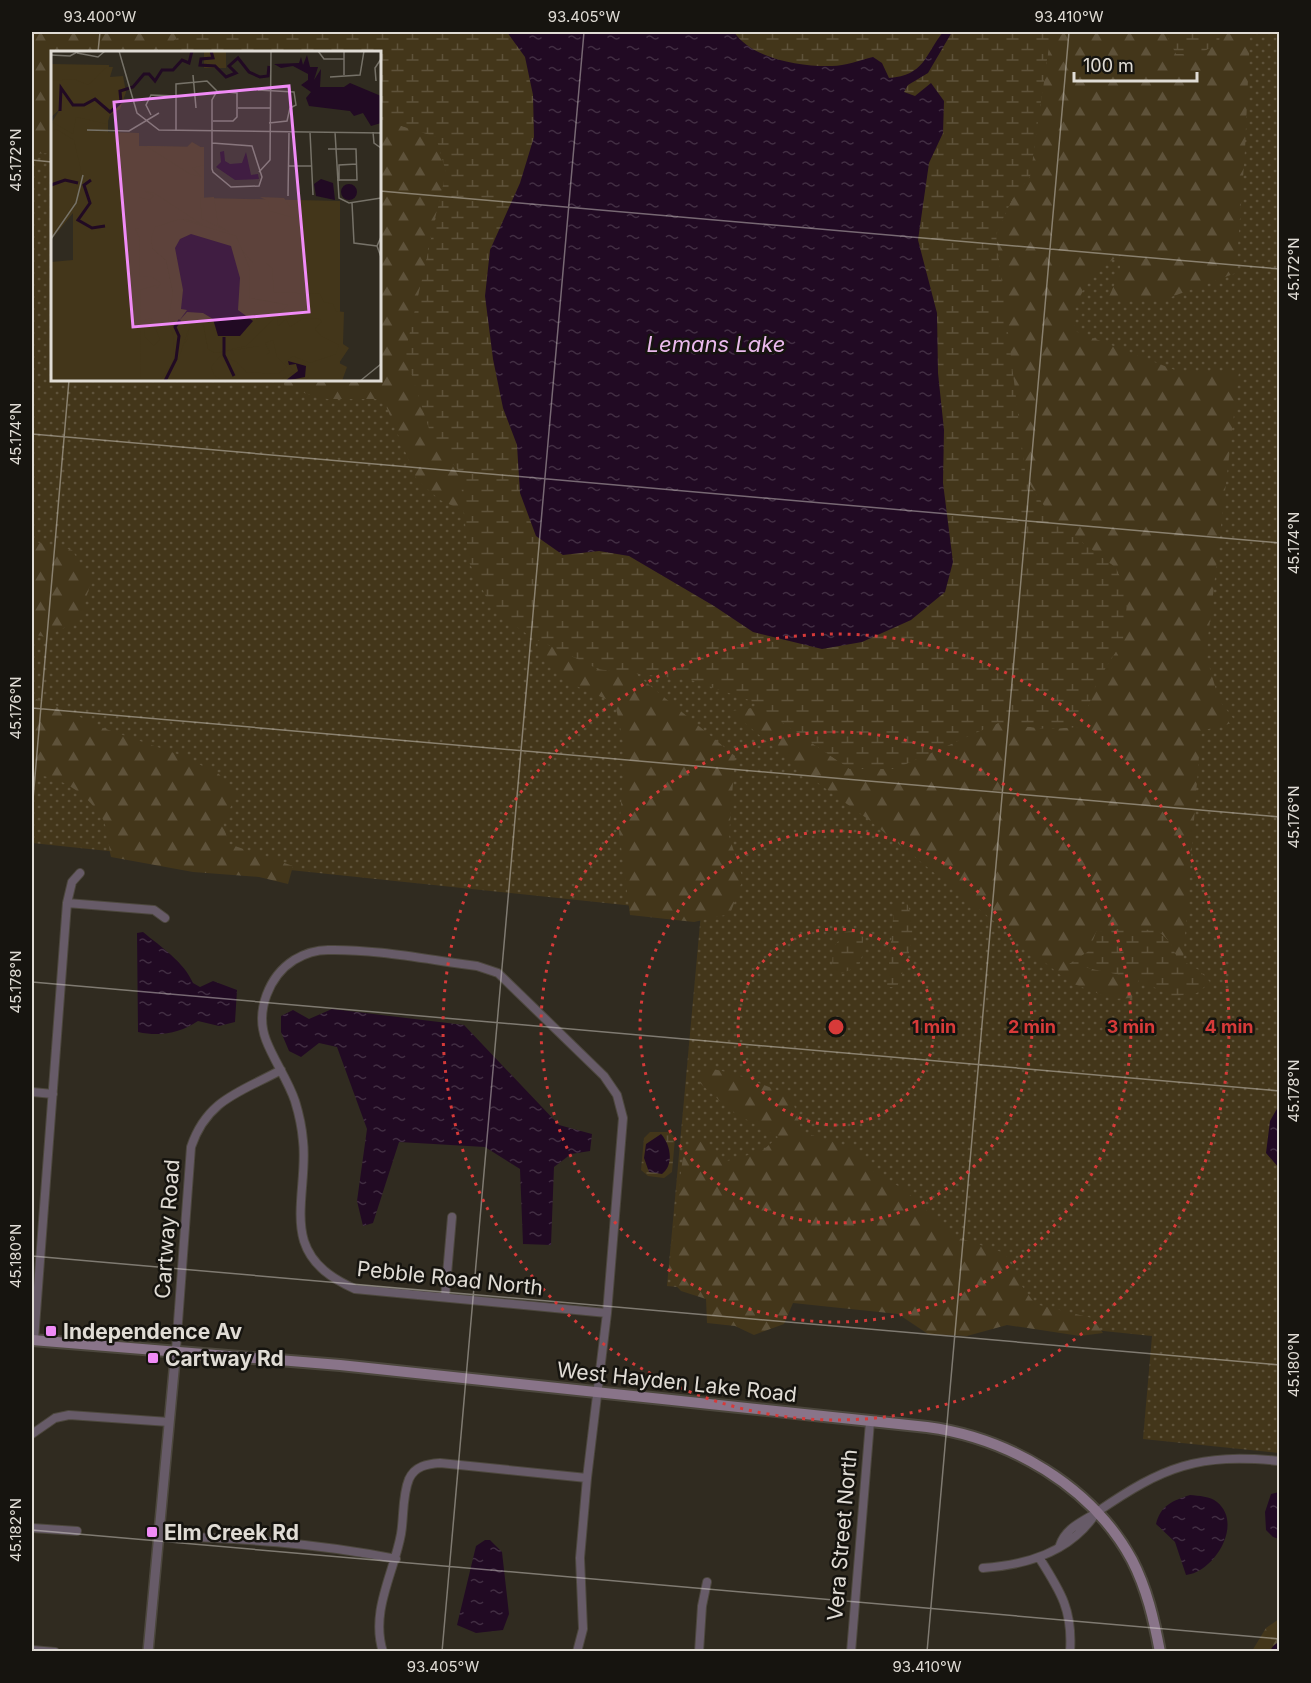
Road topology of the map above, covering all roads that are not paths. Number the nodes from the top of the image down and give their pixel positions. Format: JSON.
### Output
{"nodes":[{"id":1,"x":80,"y":873,"type":"dead end"},
{"id":2,"x":67,"y":903,"type":"junction"},
{"id":3,"x":165,"y":918,"type":"dead end"},
{"id":4,"x":281,"y":1070,"type":"junction"},
{"id":5,"x":32,"y":1092,"type":"edge"},
{"id":6,"x":53,"y":1094,"type":"junction"},
{"id":7,"x":452,"y":1217,"type":"dead end"},
{"id":8,"x":445,"y":1297,"type":"junction"},
{"id":9,"x":607,"y":1313,"type":"junction"},
{"id":10,"x":33,"y":1340,"type":"edge"},
{"id":11,"x":176,"y":1349,"type":"junction"},
{"id":12,"x":596,"y":1394,"type":"junction"},
{"id":13,"x":169,"y":1422,"type":"junction"},
{"id":14,"x":870,"y":1422,"type":"junction"},
{"id":15,"x":32,"y":1434,"type":"edge"},
{"id":16,"x":1280,"y":1461,"type":"edge"},
{"id":17,"x":587,"y":1478,"type":"junction"},
{"id":18,"x":1096,"y":1513,"type":"junction"},
{"id":19,"x":32,"y":1528,"type":"edge"},
{"id":20,"x":76,"y":1531,"type":"dead end"},
{"id":21,"x":158,"y":1536,"type":"junction"},
{"id":22,"x":396,"y":1559,"type":"junction"},
{"id":23,"x":1040,"y":1559,"type":"junction"},
{"id":24,"x":983,"y":1568,"type":"dead end"},
{"id":25,"x":707,"y":1582,"type":"dead end"},
{"id":26,"x":32,"y":1650,"type":"edge"},
{"id":27,"x":55,"y":1652,"type":"edge"},
{"id":28,"x":148,"y":1652,"type":"edge"},
{"id":29,"x":383,"y":1652,"type":"edge"},
{"id":30,"x":577,"y":1652,"type":"edge"},
{"id":31,"x":699,"y":1652,"type":"edge"},
{"id":32,"x":851,"y":1652,"type":"edge"},
{"id":33,"x":1070,"y":1652,"type":"edge"},
{"id":34,"x":1160,"y":1652,"type":"edge"}],
"edges":[{"from":1,"to":2,"type":"street"},
{"from":2,"to":3,"type":"street"},
{"from":2,"to":6,"type":"street"},
{"from":4,"to":8,"type":"street","name":"Pebble Road North"},
{"from":4,"to":9,"type":"street","name":"Pebble Road North"},
{"from":4,"to":11,"type":"street","name":"Cartway Road"},
{"from":5,"to":6,"type":"street"},
{"from":6,"to":10,"type":"street"},
{"from":7,"to":8,"type":"street"},
{"from":8,"to":9,"type":"street","name":"Pebble Road North"},
{"from":9,"to":12,"type":"street","name":"Pebble Road North"},
{"from":10,"to":11,"type":"main road","name":"West Hayden Lake Road"},
{"from":11,"to":12,"type":"main road","name":"West Hayden Lake Road"},
{"from":11,"to":13,"type":"street","name":"Cartway Road"},
{"from":12,"to":14,"type":"main road","name":"West Hayden Lake Road"},
{"from":12,"to":17,"type":"street","name":"Pebble Road North"},
{"from":13,"to":15,"type":"street"},
{"from":13,"to":21,"type":"street","name":"Cartway Road"},
{"from":14,"to":18,"type":"main road","name":"West Hayden Lake Road"},
{"from":14,"to":32,"type":"street","name":"Vera Street North"},
{"from":16,"to":18,"type":"street"},
{"from":17,"to":22,"type":"street"},
{"from":17,"to":30,"type":"street","name":"Pebble Road North"},
{"from":18,"to":23,"type":"street"},
{"from":18,"to":34,"type":"main road","name":"West Hayden Lake Road"},
{"from":19,"to":20,"type":"street"},
{"from":21,"to":22,"type":"street"},
{"from":21,"to":28,"type":"street","name":"Cartway Road"},
{"from":22,"to":29,"type":"street"},
{"from":23,"to":24,"type":"street"},
{"from":23,"to":33,"type":"street"},
{"from":25,"to":31,"type":"street"},
{"from":26,"to":27,"type":"street"}]}
